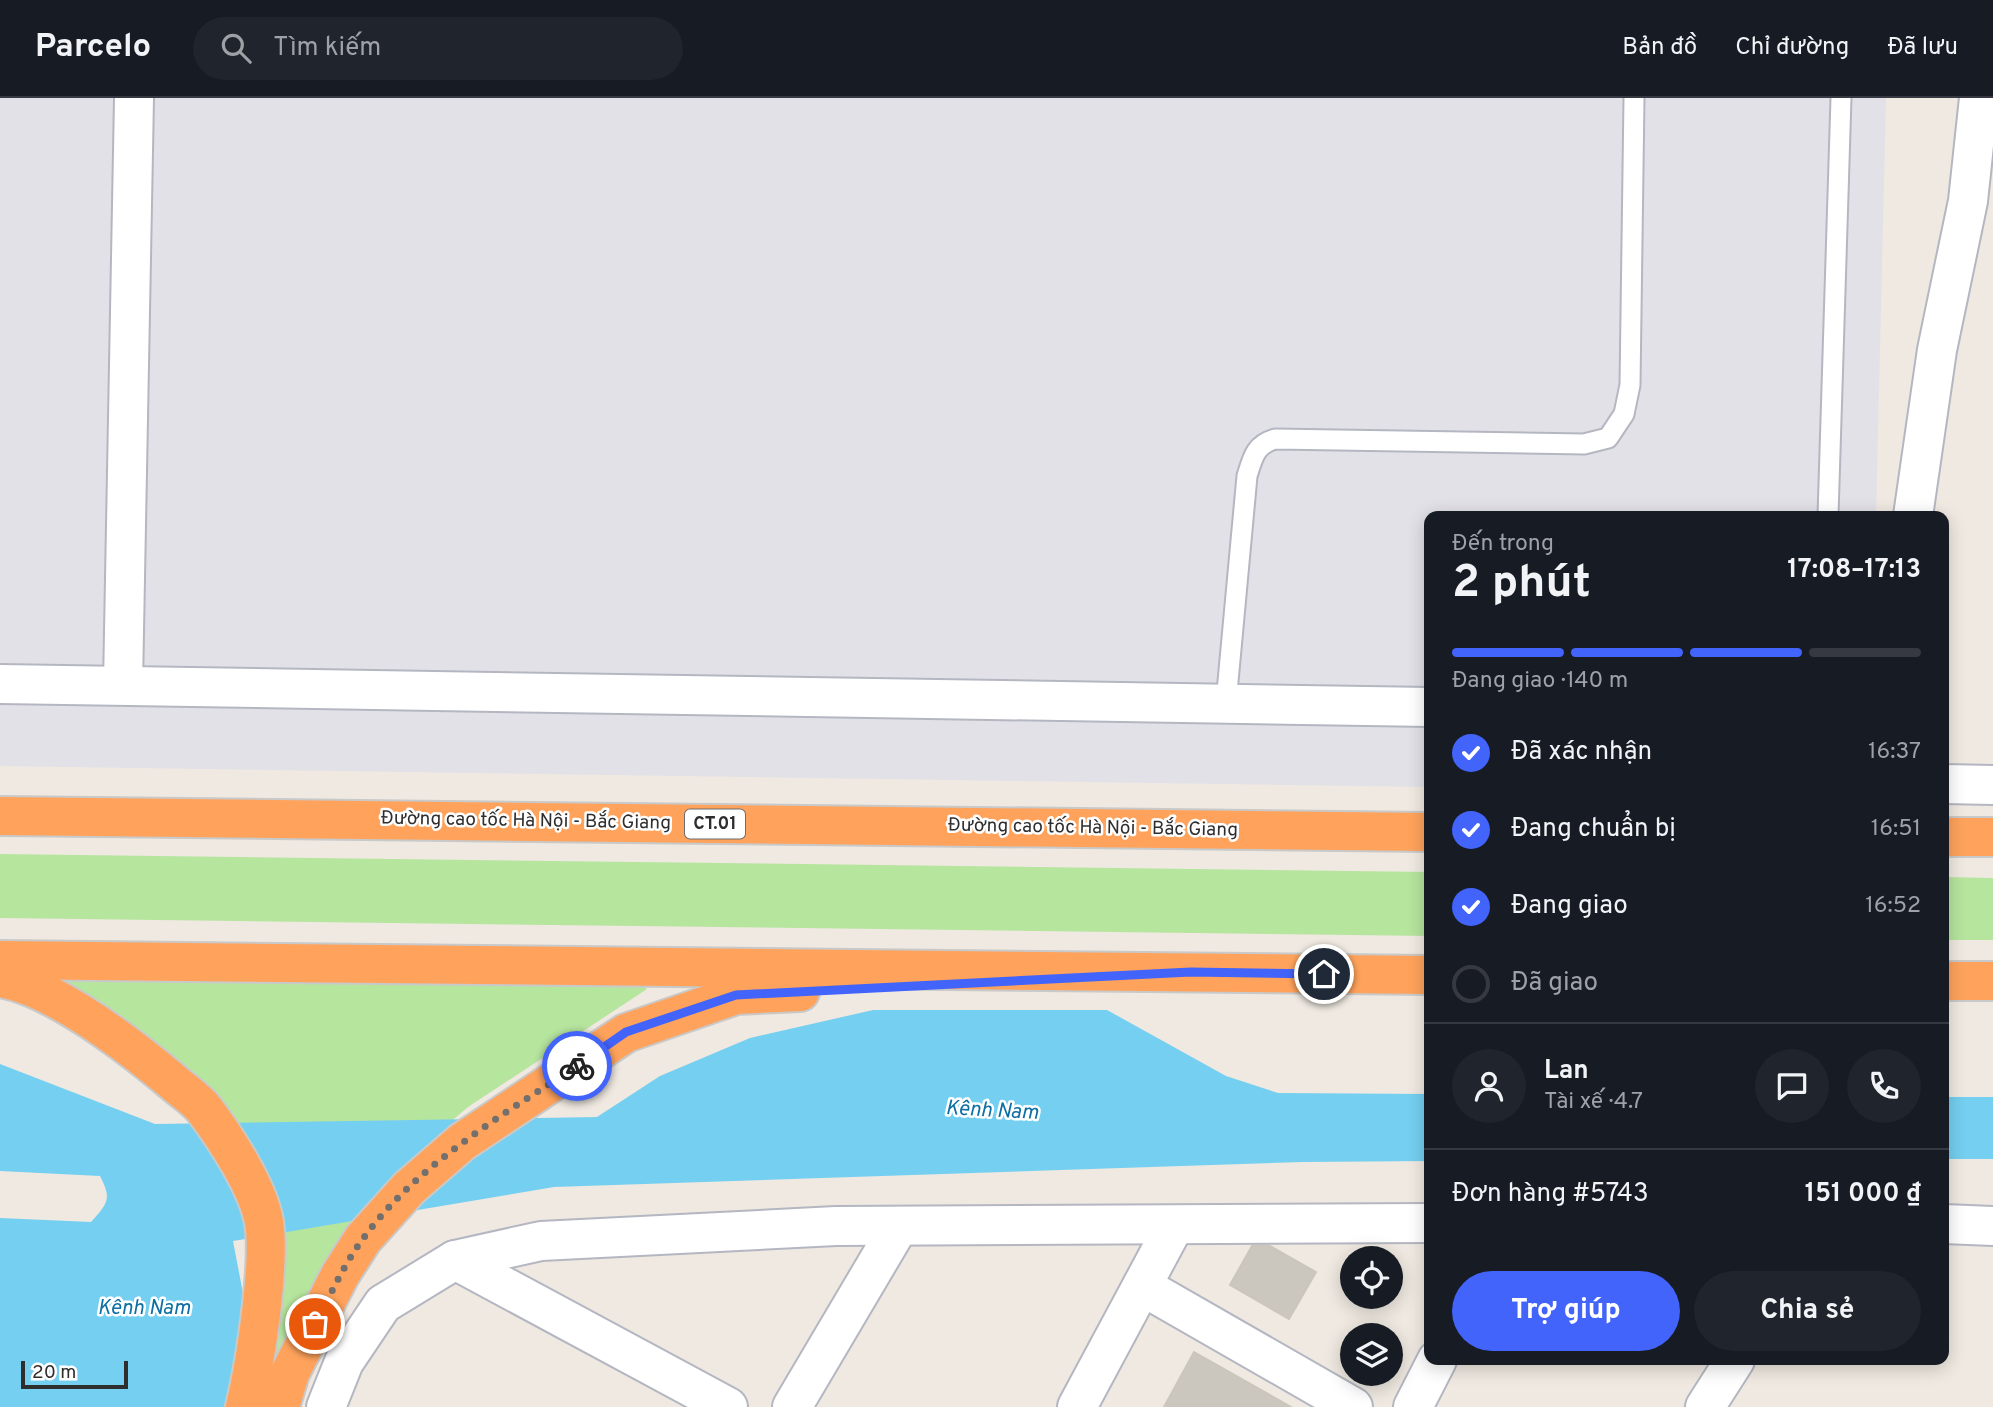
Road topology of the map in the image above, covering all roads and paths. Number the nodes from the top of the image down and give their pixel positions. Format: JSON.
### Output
{"nodes":[{"id":1,"x":134,"y":98,"type":"edge"},
{"id":2,"x":1634,"y":98,"type":"edge"},
{"id":3,"x":1841,"y":98,"type":"edge"},
{"id":4,"x":1979,"y":98,"type":"edge"},
{"id":5,"x":1828,"y":511,"type":"edge"},
{"id":6,"x":1914,"y":511,"type":"edge"},
{"id":7,"x":0,"y":684,"type":"edge"},
{"id":8,"x":123,"y":685,"type":"junction"},
{"id":9,"x":1226,"y":703,"type":"junction"},
{"id":10,"x":1424,"y":707,"type":"edge"},
{"id":11,"x":1949,"y":784,"type":"edge"},
{"id":12,"x":1993,"y":785,"type":"edge"},
{"id":13,"x":0,"y":816,"type":"edge"},
{"id":14,"x":1424,"y":832,"type":"edge"},
{"id":15,"x":1949,"y":837,"type":"edge"},
{"id":16,"x":1993,"y":837,"type":"edge"},
{"id":17,"x":0,"y":960,"type":"edge"},
{"id":18,"x":1191,"y":972,"type":"junction"},
{"id":19,"x":1424,"y":975,"type":"edge"},
{"id":20,"x":0,"y":978,"type":"edge"},
{"id":21,"x":1949,"y":981,"type":"edge"},
{"id":22,"x":1993,"y":981,"type":"edge"},
{"id":23,"x":1424,"y":1223,"type":"edge"},
{"id":24,"x":1949,"y":1224,"type":"edge"},
{"id":25,"x":898,"y":1226,"type":"junction"},
{"id":26,"x":1174,"y":1226,"type":"junction"},
{"id":27,"x":1993,"y":1226,"type":"edge"},
{"id":28,"x":456,"y":1260,"type":"junction"},
{"id":29,"x":1142,"y":1286,"type":"junction"},
{"id":30,"x":1434,"y":1365,"type":"edge"},
{"id":31,"x":1732,"y":1365,"type":"edge"},
{"id":32,"x":245,"y":1407,"type":"edge"},
{"id":33,"x":279,"y":1407,"type":"edge"},
{"id":34,"x":326,"y":1407,"type":"edge"},
{"id":35,"x":728,"y":1407,"type":"edge"},
{"id":36,"x":792,"y":1407,"type":"edge"},
{"id":37,"x":1077,"y":1407,"type":"edge"},
{"id":38,"x":1353,"y":1407,"type":"edge"},
{"id":39,"x":1413,"y":1407,"type":"edge"},
{"id":40,"x":1705,"y":1407,"type":"edge"}],
"edges":[{"from":1,"to":8,"type":"street"},
{"from":2,"to":9,"type":"lane"},
{"from":3,"to":5,"type":"lane"},
{"from":4,"to":6,"type":"street"},
{"from":7,"to":8,"type":"street"},
{"from":8,"to":9,"type":"street"},
{"from":9,"to":10,"type":"street"},
{"from":11,"to":12,"type":"street"},
{"from":13,"to":14,"type":"highway","name":"Đường cao tốc Hà Nội - Bắc Giang","number":"CT.01"},
{"from":15,"to":16,"type":"highway"},
{"from":17,"to":18,"type":"highway"},
{"from":18,"to":19,"type":"highway"},
{"from":18,"to":33,"type":"highway"},
{"from":20,"to":32,"type":"highway"},
{"from":21,"to":22,"type":"highway"},
{"from":23,"to":26,"type":"street"},
{"from":24,"to":27,"type":"street"},
{"from":25,"to":26,"type":"street"},
{"from":25,"to":28,"type":"street"},
{"from":25,"to":36,"type":"street"},
{"from":26,"to":29,"type":"street"},
{"from":28,"to":34,"type":"street"},
{"from":28,"to":35,"type":"street"},
{"from":29,"to":37,"type":"street"},
{"from":29,"to":38,"type":"street"},
{"from":30,"to":39,"type":"street"},
{"from":31,"to":40,"type":"street"}]}
